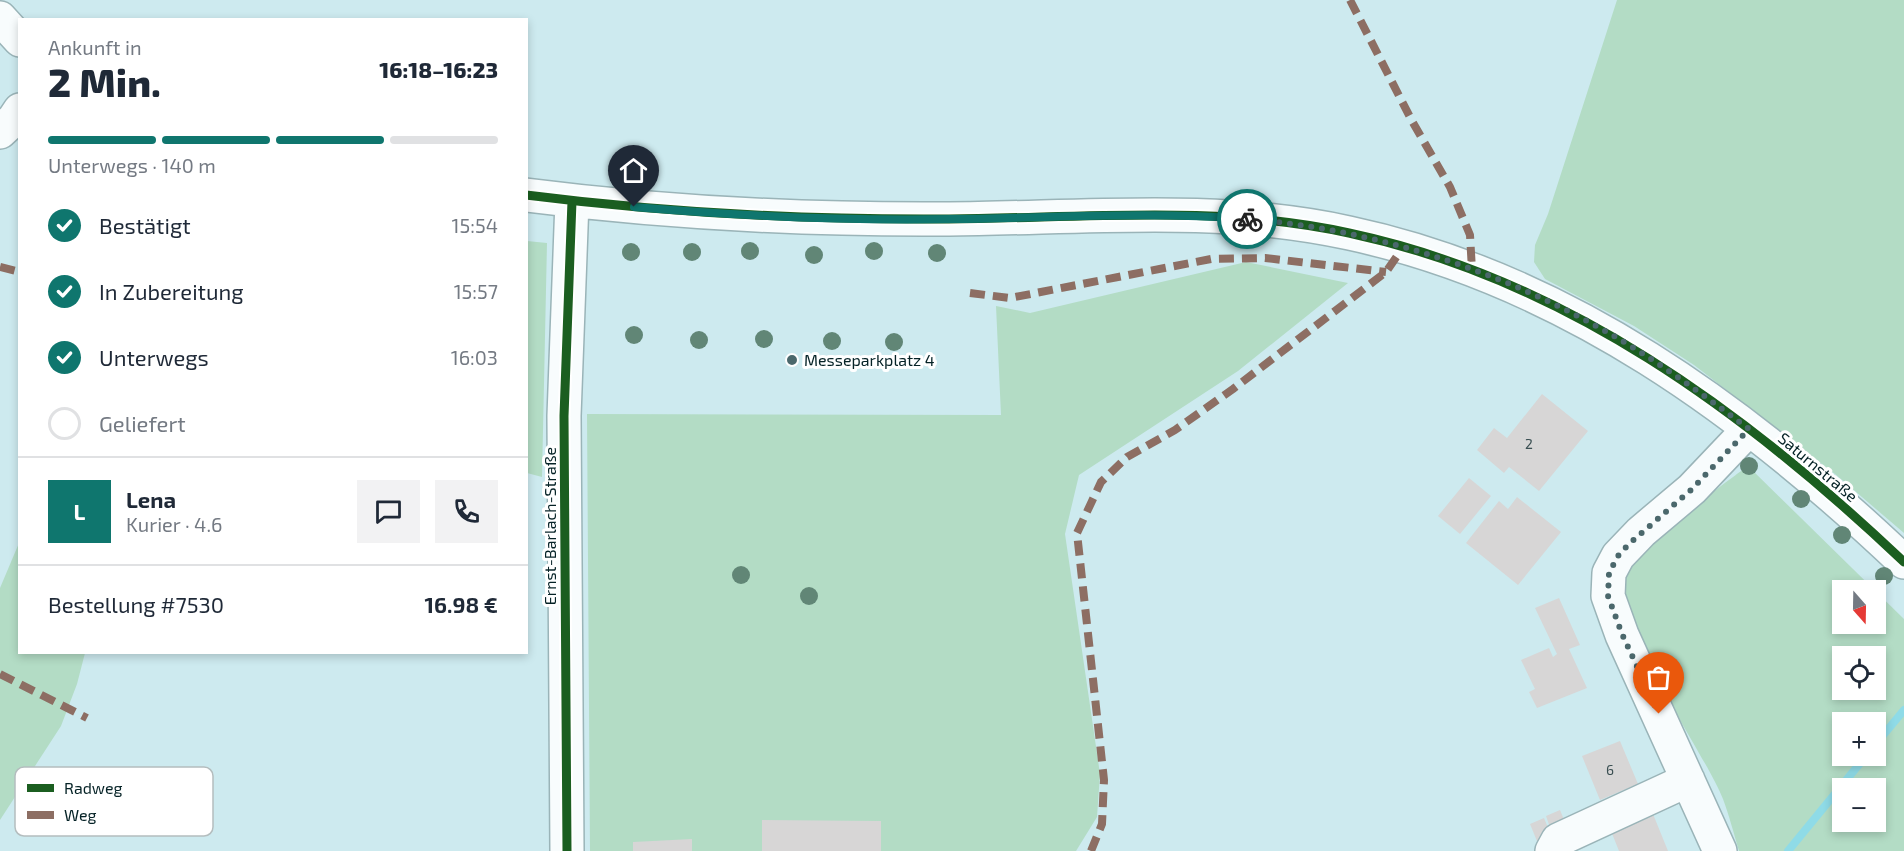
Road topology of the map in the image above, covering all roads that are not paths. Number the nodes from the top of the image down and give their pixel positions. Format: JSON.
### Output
{"nodes":[{"id":1,"x":0,"y":18,"type":"edge"},
{"id":2,"x":18,"y":38,"type":"edge"},
{"id":3,"x":528,"y":195,"type":"edge"},
{"id":4,"x":572,"y":201,"type":"junction"},
{"id":5,"x":1749,"y":429,"type":"junction"},
{"id":6,"x":1904,"y":562,"type":"edge"},
{"id":7,"x":1688,"y":780,"type":"junction"},
{"id":8,"x":567,"y":851,"type":"edge"},
{"id":9,"x":1552,"y":851,"type":"edge"},
{"id":10,"x":1720,"y":851,"type":"edge"}],
"edges":[{"from":1,"to":2,"type":"street"},
{"from":3,"to":4,"type":"street","name":"Saturnstraße"},
{"from":4,"to":5,"type":"street","name":"Saturnstraße"},
{"from":4,"to":8,"type":"street","name":"Ernst-Barlach-Straße"},
{"from":5,"to":6,"type":"street","name":"Saturnstraße"},
{"from":5,"to":7,"type":"street"},
{"from":7,"to":9,"type":"street"},
{"from":7,"to":10,"type":"street"}]}
